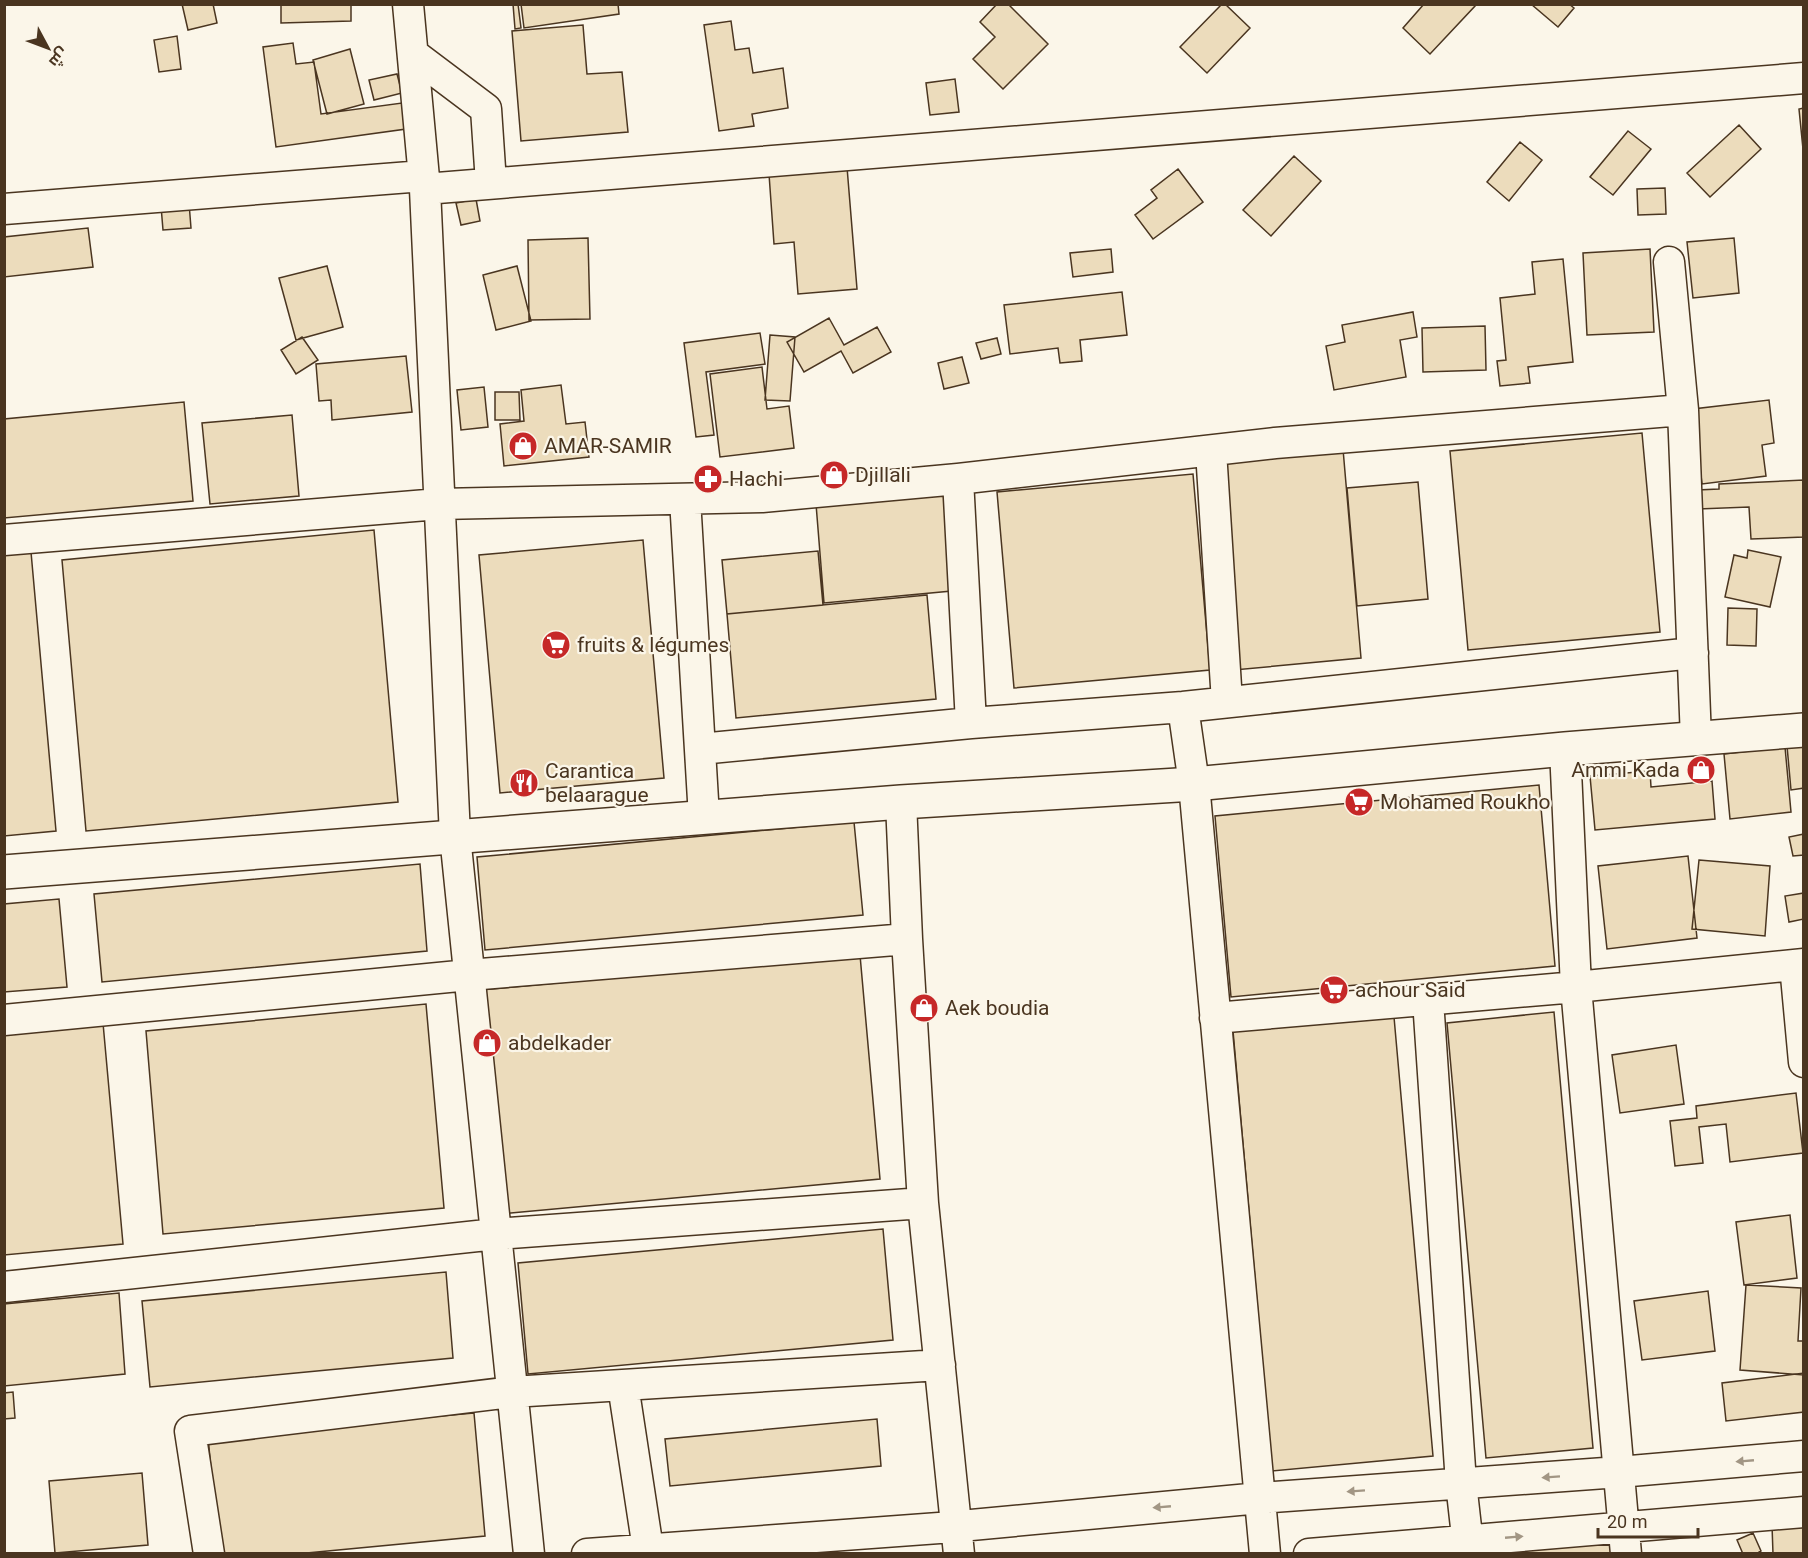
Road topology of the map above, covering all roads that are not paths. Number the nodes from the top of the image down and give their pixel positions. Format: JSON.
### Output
{"nodes":[{"id":1,"x":408,"y":4,"type":"edge"},
{"id":2,"x":413,"y":54,"type":"junction"},
{"id":3,"x":1803,"y":78,"type":"edge"},
{"id":4,"x":424,"y":183,"type":"junction"},
{"id":5,"x":491,"y":183,"type":"junction"},
{"id":6,"x":4,"y":209,"type":"edge"},
{"id":7,"x":1668,"y":262,"type":"dead end"},
{"id":8,"x":1683,"y":410,"type":"junction"},
{"id":9,"x":1211,"y":451,"type":"junction"},
{"id":10,"x":958,"y":479,"type":"junction"},
{"id":11,"x":685,"y":499,"type":"junction"},
{"id":12,"x":439,"y":504,"type":"junction"},
{"id":13,"x":4,"y":540,"type":"edge"},
{"id":14,"x":1693,"y":653,"type":"junction"},
{"id":15,"x":1227,"y":702,"type":"junction"},
{"id":16,"x":1183,"y":707,"type":"junction"},
{"id":17,"x":971,"y":723,"type":"junction"},
{"id":18,"x":1803,"y":730,"type":"edge"},
{"id":19,"x":1696,"y":739,"type":"junction"},
{"id":20,"x":700,"y":749,"type":"junction"},
{"id":21,"x":1565,"y":750,"type":"junction"},
{"id":22,"x":1194,"y":784,"type":"junction"},
{"id":23,"x":901,"y":801,"type":"junction"},
{"id":24,"x":704,"y":817,"type":"junction"},
{"id":25,"x":454,"y":836,"type":"junction"},
{"id":26,"x":4,"y":872,"type":"edge"},
{"id":27,"x":907,"y":939,"type":"junction"},
{"id":28,"x":1799,"y":964,"type":"edge"},
{"id":29,"x":469,"y":975,"type":"junction"},
{"id":30,"x":1576,"y":987,"type":"junction"},
{"id":31,"x":1428,"y":1000,"type":"junction"},
{"id":32,"x":1215,"y":1018,"type":"junction"},
{"id":33,"x":4,"y":1020,"type":"edge"},
{"id":34,"x":1803,"y":1062,"type":"edge"},
{"id":35,"x":923,"y":1203,"type":"junction"},
{"id":36,"x":496,"y":1234,"type":"junction"},
{"id":37,"x":4,"y":1287,"type":"edge"},
{"id":38,"x":940,"y":1365,"type":"junction"},
{"id":39,"x":623,"y":1385,"type":"junction"},
{"id":40,"x":512,"y":1392,"type":"junction"},
{"id":41,"x":1803,"y":1456,"type":"edge"},
{"id":42,"x":1619,"y":1472,"type":"junction"},
{"id":43,"x":1461,"y":1484,"type":"junction"},
{"id":44,"x":1260,"y":1498,"type":"junction"},
{"id":45,"x":1803,"y":1512,"type":"edge"},
{"id":46,"x":958,"y":1540,"type":"edge"},
{"id":47,"x":1625,"y":1541,"type":"edge"},
{"id":48,"x":1469,"y":1547,"type":"edge"},
{"id":49,"x":648,"y":1549,"type":"junction"},
{"id":50,"x":209,"y":1554,"type":"edge"},
{"id":51,"x":529,"y":1554,"type":"edge"},
{"id":52,"x":587,"y":1554,"type":"edge"},
{"id":53,"x":1264,"y":1554,"type":"edge"},
{"id":54,"x":1309,"y":1554,"type":"edge"}],
"edges":[{"from":1,"to":2,"type":"street"},
{"from":2,"to":4,"type":"street"},
{"from":2,"to":5,"type":"street"},
{"from":3,"to":5,"type":"street"},
{"from":4,"to":5,"type":"street"},
{"from":4,"to":6,"type":"street"},
{"from":4,"to":12,"type":"street"},
{"from":7,"to":8,"type":"street"},
{"from":8,"to":9,"type":"street"},
{"from":8,"to":14,"type":"street"},
{"from":9,"to":10,"type":"street"},
{"from":9,"to":15,"type":"street"},
{"from":10,"to":11,"type":"street"},
{"from":10,"to":17,"type":"street"},
{"from":11,"to":12,"type":"street"},
{"from":11,"to":20,"type":"street"},
{"from":12,"to":13,"type":"street"},
{"from":12,"to":25,"type":"street"},
{"from":14,"to":15,"type":"street"},
{"from":14,"to":19,"type":"street"},
{"from":15,"to":16,"type":"street"},
{"from":16,"to":17,"type":"street"},
{"from":16,"to":22,"type":"street"},
{"from":17,"to":20,"type":"street"},
{"from":18,"to":19,"type":"street"},
{"from":19,"to":21,"type":"street"},
{"from":20,"to":24,"type":"street"},
{"from":21,"to":22,"type":"street"},
{"from":21,"to":30,"type":"street"},
{"from":22,"to":23,"type":"street"},
{"from":22,"to":32,"type":"street"},
{"from":23,"to":24,"type":"street"},
{"from":23,"to":27,"type":"street"},
{"from":24,"to":25,"type":"street"},
{"from":25,"to":26,"type":"street"},
{"from":25,"to":29,"type":"street"},
{"from":27,"to":29,"type":"street"},
{"from":27,"to":35,"type":"street"},
{"from":28,"to":30,"type":"street"},
{"from":28,"to":34,"type":"street"},
{"from":29,"to":33,"type":"street"},
{"from":29,"to":36,"type":"street"},
{"from":30,"to":31,"type":"street"},
{"from":30,"to":42,"type":"street"},
{"from":31,"to":32,"type":"street"},
{"from":31,"to":43,"type":"street"},
{"from":32,"to":44,"type":"street"},
{"from":35,"to":36,"type":"street"},
{"from":35,"to":38,"type":"street"},
{"from":36,"to":37,"type":"street"},
{"from":36,"to":40,"type":"street"},
{"from":38,"to":39,"type":"street"},
{"from":38,"to":46,"type":"street"},
{"from":39,"to":40,"type":"street"},
{"from":39,"to":49,"type":"street"},
{"from":40,"to":50,"type":"street"},
{"from":40,"to":51,"type":"street"},
{"from":41,"to":42,"type":"street","one_way":true},
{"from":42,"to":43,"type":"street","one_way":true},
{"from":42,"to":47,"type":"street"},
{"from":43,"to":44,"type":"street","one_way":true},
{"from":43,"to":48,"type":"street"},
{"from":44,"to":46,"type":"street","one_way":true},
{"from":44,"to":53,"type":"street"},
{"from":45,"to":47,"type":"street"},
{"from":46,"to":49,"type":"street"},
{"from":48,"to":47,"type":"street","one_way":true},
{"from":48,"to":54,"type":"street"},
{"from":49,"to":52,"type":"street"}]}
